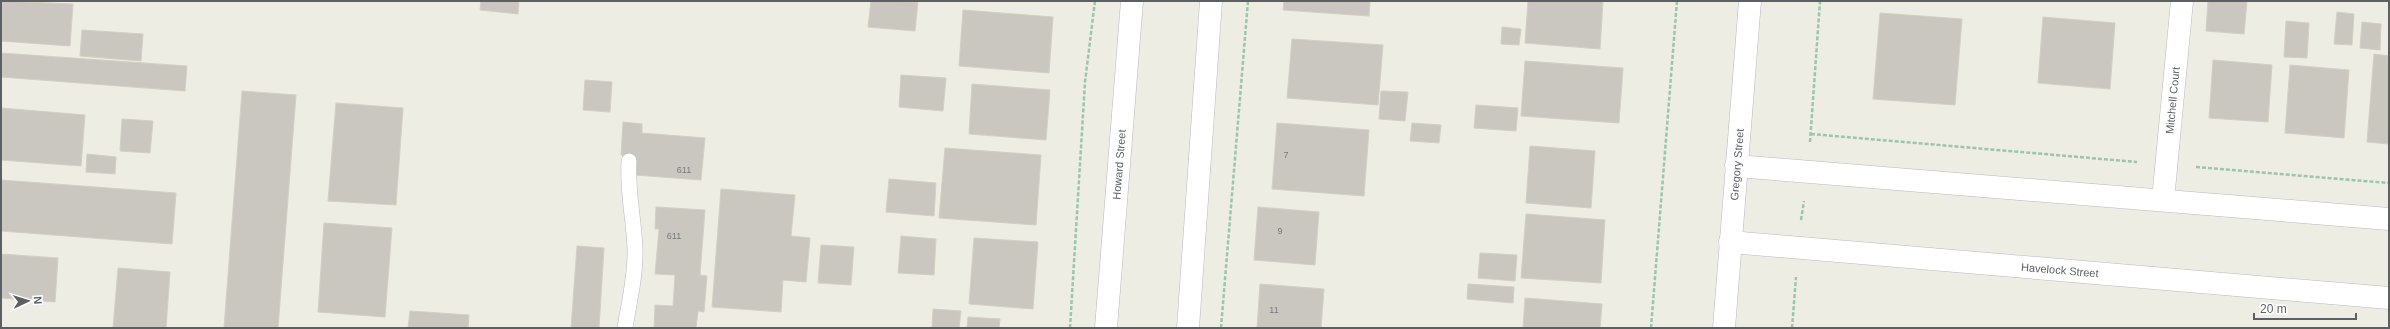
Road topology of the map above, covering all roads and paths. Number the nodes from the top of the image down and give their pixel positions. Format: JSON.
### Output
{"nodes":[{"id":1,"x":1095,"y":1,"type":"edge"},
{"id":2,"x":1132,"y":1,"type":"edge"},
{"id":3,"x":1211,"y":1,"type":"edge"},
{"id":4,"x":1248,"y":1,"type":"edge"},
{"id":5,"x":1677,"y":1,"type":"edge"},
{"id":6,"x":1750,"y":1,"type":"edge"},
{"id":7,"x":1820,"y":1,"type":"edge"},
{"id":8,"x":2182,"y":1,"type":"edge"},
{"id":9,"x":1811,"y":134,"type":"junction"},
{"id":10,"x":629,"y":161,"type":"dead end"},
{"id":11,"x":2167,"y":165,"type":"junction"},
{"id":12,"x":1736,"y":166,"type":"junction"},
{"id":13,"x":1807,"y":172,"type":"junction"},
{"id":14,"x":2389,"y":183,"type":"edge"},
{"id":15,"x":2163,"y":200,"type":"junction"},
{"id":16,"x":2389,"y":219,"type":"edge"},
{"id":17,"x":1730,"y":242,"type":"junction"},
{"id":18,"x":1798,"y":248,"type":"junction"},
{"id":19,"x":2389,"y":298,"type":"edge"},
{"id":20,"x":625,"y":328,"type":"edge"},
{"id":21,"x":1070,"y":328,"type":"edge"},
{"id":22,"x":1106,"y":328,"type":"edge"},
{"id":23,"x":1188,"y":328,"type":"edge"},
{"id":24,"x":1221,"y":328,"type":"edge"},
{"id":25,"x":1651,"y":328,"type":"edge"},
{"id":26,"x":1724,"y":328,"type":"edge"},
{"id":27,"x":1792,"y":328,"type":"edge"}],
"edges":[{"from":1,"to":21,"type":"path"},
{"from":2,"to":22,"type":"street","name":"Howard Street"},
{"from":3,"to":23,"type":"street"},
{"from":4,"to":24,"type":"path"},
{"from":5,"to":25,"type":"path"},
{"from":6,"to":12,"type":"street","name":"Gregory Street"},
{"from":7,"to":9,"type":"path"},
{"from":8,"to":11,"type":"street","name":"Mitchell Court"},
{"from":9,"to":11,"type":"path"},
{"from":9,"to":13,"type":"path"},
{"from":10,"to":20,"type":"lane"},
{"from":11,"to":14,"type":"path"},
{"from":11,"to":15,"type":"street","name":"Mitchell Court"},
{"from":12,"to":13,"type":"street"},
{"from":12,"to":17,"type":"street","name":"Gregory Street"},
{"from":13,"to":15,"type":"street"},
{"from":13,"to":18,"type":"path"},
{"from":15,"to":16,"type":"street"},
{"from":17,"to":18,"type":"street","name":"Havelock Street"},
{"from":17,"to":26,"type":"street","name":"Gregory Street"},
{"from":18,"to":19,"type":"street","name":"Havelock Street"},
{"from":18,"to":27,"type":"path"}]}
